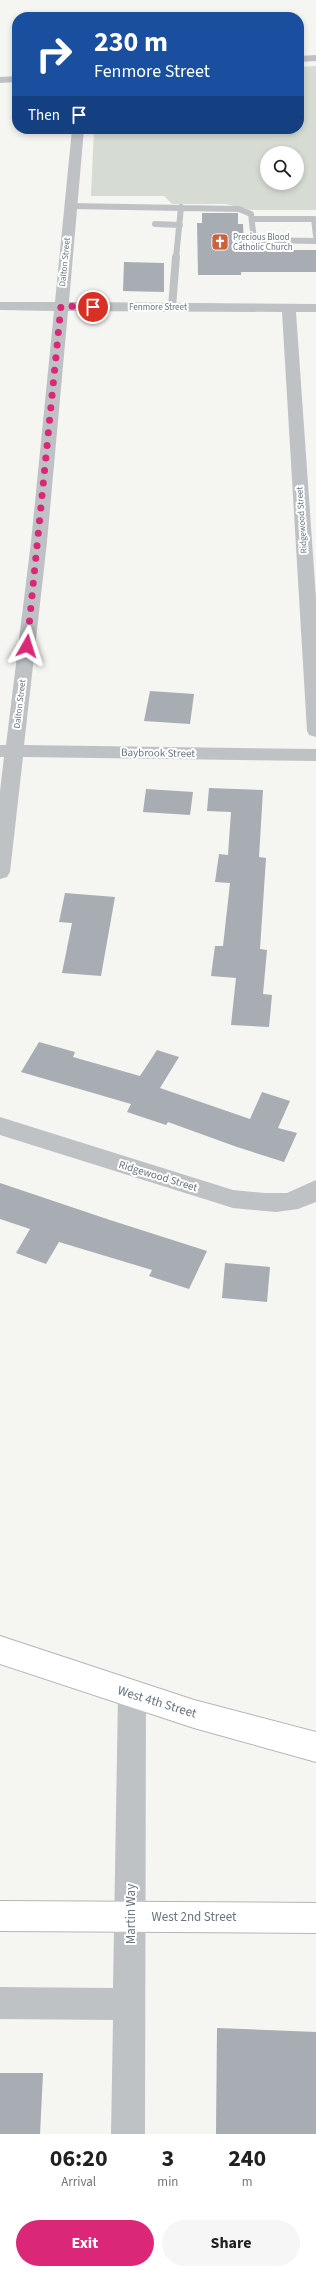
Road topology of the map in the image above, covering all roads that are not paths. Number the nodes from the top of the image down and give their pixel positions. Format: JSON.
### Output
{"nodes":[{"id":1,"x":316,"y":58,"type":"edge"},
{"id":2,"x":304,"y":59,"type":"edge"},
{"id":3,"x":12,"y":79,"type":"edge"},
{"id":4,"x":0,"y":80,"type":"edge"},
{"id":5,"x":78,"y":134,"type":"edge"},
{"id":6,"x":71,"y":206,"type":"junction"},
{"id":7,"x":181,"y":207,"type":"junction"},
{"id":8,"x":156,"y":218,"type":"junction"},
{"id":9,"x":252,"y":219,"type":"junction"},
{"id":10,"x":180,"y":225,"type":"junction"},
{"id":11,"x":316,"y":236,"type":"edge"},
{"id":12,"x":316,"y":240,"type":"edge"},
{"id":13,"x":0,"y":306,"type":"edge"},
{"id":14,"x":61,"y":306,"type":"junction"},
{"id":15,"x":172,"y":307,"type":"junction"},
{"id":16,"x":289,"y":308,"type":"junction"},
{"id":17,"x":316,"y":308,"type":"edge"},
{"id":18,"x":316,"y":731,"type":"edge"},
{"id":19,"x":7,"y":751,"type":"edge"},
{"id":20,"x":316,"y":756,"type":"edge"},
{"id":21,"x":0,"y":872,"type":"edge"},
{"id":22,"x":0,"y":1126,"type":"edge"},
{"id":23,"x":316,"y":1189,"type":"edge"},
{"id":24,"x":0,"y":1650,"type":"edge"},
{"id":25,"x":132,"y":1695,"type":"junction"},
{"id":26,"x":316,"y":1747,"type":"edge"},
{"id":27,"x":0,"y":1916,"type":"edge"},
{"id":28,"x":131,"y":1917,"type":"junction"},
{"id":29,"x":316,"y":1918,"type":"edge"},
{"id":30,"x":0,"y":2003,"type":"edge"},
{"id":31,"x":130,"y":2004,"type":"junction"},
{"id":32,"x":128,"y":2134,"type":"edge"}],
"edges":[{"from":1,"to":2,"type":"street"},
{"from":3,"to":4,"type":"street"},
{"from":5,"to":6,"type":"street","name":"Dalton Street"},
{"from":6,"to":8,"type":"lane"},
{"from":6,"to":14,"type":"street","name":"Dalton Street"},
{"from":7,"to":8,"type":"lane"},
{"from":7,"to":9,"type":"lane"},
{"from":7,"to":10,"type":"lane"},
{"from":8,"to":10,"type":"lane"},
{"from":9,"to":11,"type":"lane"},
{"from":9,"to":12,"type":"lane"},
{"from":10,"to":15,"type":"lane"},
{"from":13,"to":14,"type":"street","name":"Fenmore Street"},
{"from":14,"to":15,"type":"street","name":"Fenmore Street"},
{"from":14,"to":19,"type":"street","name":"Dalton Street"},
{"from":15,"to":16,"type":"street","name":"Fenmore Street"},
{"from":16,"to":17,"type":"street","name":"Fenmore Street"},
{"from":16,"to":18,"type":"street","name":"Ridgewood Street"},
{"from":19,"to":20,"type":"street","name":"Baybrook Street"},
{"from":19,"to":21,"type":"street","name":"Dalton Street"},
{"from":22,"to":23,"type":"street","name":"Ridgewood Street"},
{"from":24,"to":25,"type":"main road","name":"West 4th Street"},
{"from":25,"to":26,"type":"main road","name":"West 4th Street"},
{"from":25,"to":28,"type":"street","name":"Martin Way"},
{"from":27,"to":28,"type":"main road","name":"West 2nd Street"},
{"from":28,"to":29,"type":"main road","name":"West 2nd Street"},
{"from":28,"to":31,"type":"street","name":"Martin Way"},
{"from":30,"to":31,"type":"street"},
{"from":31,"to":32,"type":"street","name":"Martin Way"}]}
